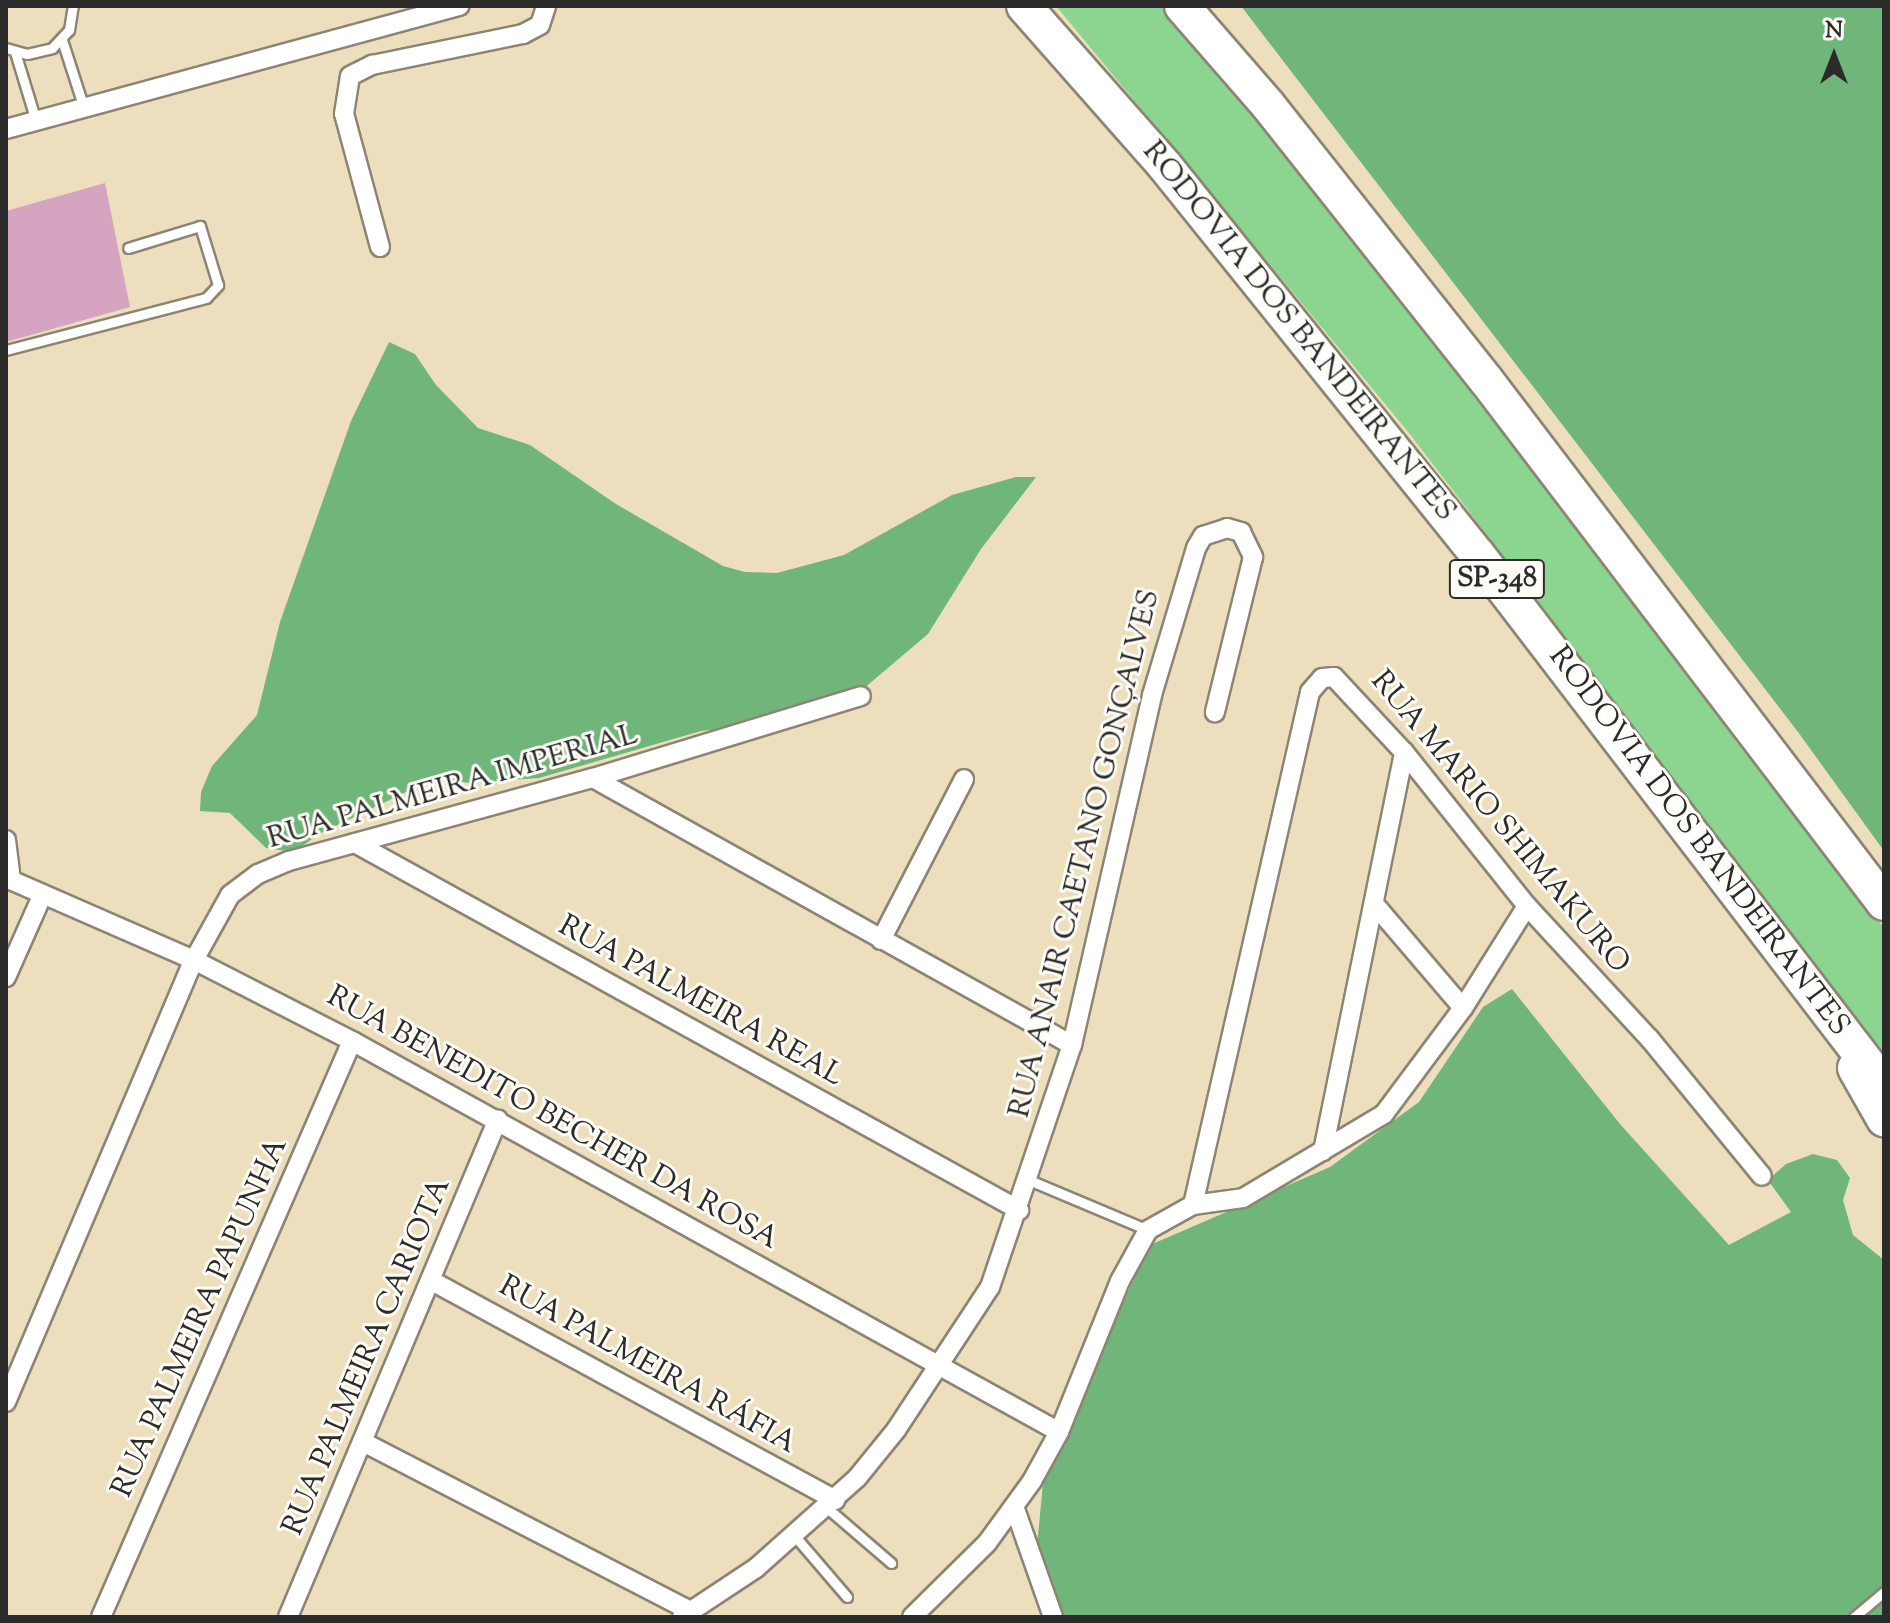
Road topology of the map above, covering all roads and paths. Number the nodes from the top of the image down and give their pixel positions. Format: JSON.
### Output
{"nodes":[{"id":1,"x":73,"y":6,"type":"edge"},
{"id":2,"x":460,"y":6,"type":"edge"},
{"id":3,"x":546,"y":6,"type":"edge"},
{"id":4,"x":1013,"y":6,"type":"edge"},
{"id":5,"x":1024,"y":6,"type":"edge"},
{"id":6,"x":1182,"y":6,"type":"edge"},
{"id":7,"x":62,"y":40,"type":"junction"},
{"id":8,"x":10,"y":50,"type":"edge"},
{"id":9,"x":1094,"y":85,"type":"junction"},
{"id":10,"x":84,"y":108,"type":"junction"},
{"id":11,"x":36,"y":121,"type":"junction"},
{"id":12,"x":6,"y":129,"type":"edge"},
{"id":13,"x":380,"y":247,"type":"dead end"},
{"id":14,"x":128,"y":248,"type":"dead end"},
{"id":15,"x":6,"y":350,"type":"edge"},
{"id":16,"x":861,"y":696,"type":"dead end"},
{"id":17,"x":1215,"y":712,"type":"dead end"},
{"id":18,"x":1404,"y":752,"type":"junction"},
{"id":19,"x":593,"y":778,"type":"junction"},
{"id":20,"x":964,"y":779,"type":"dead end"},
{"id":21,"x":6,"y":840,"type":"edge"},
{"id":22,"x":355,"y":843,"type":"junction"},
{"id":23,"x":8,"y":879,"type":"edge"},
{"id":24,"x":42,"y":896,"type":"junction"},
{"id":25,"x":1884,"y":902,"type":"edge"},
{"id":26,"x":1375,"y":905,"type":"junction"},
{"id":27,"x":1527,"y":906,"type":"junction"},
{"id":28,"x":881,"y":940,"type":"junction"},
{"id":29,"x":194,"y":960,"type":"junction"},
{"id":30,"x":1795,"y":968,"type":"junction"},
{"id":31,"x":6,"y":977,"type":"edge"},
{"id":32,"x":1463,"y":1008,"type":"junction"},
{"id":33,"x":352,"y":1041,"type":"junction"},
{"id":34,"x":1072,"y":1045,"type":"junction"},
{"id":35,"x":1884,"y":1085,"type":"edge"},
{"id":36,"x":498,"y":1119,"type":"junction"},
{"id":37,"x":1884,"y":1119,"type":"edge"},
{"id":38,"x":1323,"y":1151,"type":"junction"},
{"id":39,"x":1762,"y":1176,"type":"dead end"},
{"id":40,"x":1029,"y":1180,"type":"junction"},
{"id":41,"x":1193,"y":1205,"type":"junction"},
{"id":42,"x":1019,"y":1210,"type":"junction"},
{"id":43,"x":1148,"y":1230,"type":"junction"},
{"id":44,"x":432,"y":1281,"type":"junction"},
{"id":45,"x":939,"y":1364,"type":"junction"},
{"id":46,"x":6,"y":1402,"type":"edge"},
{"id":47,"x":1059,"y":1432,"type":"junction"},
{"id":48,"x":363,"y":1442,"type":"junction"},
{"id":49,"x":831,"y":1504,"type":"junction"},
{"id":50,"x":1015,"y":1509,"type":"junction"},
{"id":51,"x":793,"y":1534,"type":"junction"},
{"id":52,"x":891,"y":1563,"type":"dead end"},
{"id":53,"x":1884,"y":1592,"type":"edge"},
{"id":54,"x":847,"y":1597,"type":"dead end"},
{"id":55,"x":687,"y":1614,"type":"edge"},
{"id":56,"x":101,"y":1617,"type":"edge"},
{"id":57,"x":288,"y":1617,"type":"edge"},
{"id":58,"x":912,"y":1617,"type":"edge"},
{"id":59,"x":1053,"y":1617,"type":"edge"},
{"id":60,"x":1854,"y":1617,"type":"edge"}],
"edges":[{"from":1,"to":7,"type":"lane"},
{"from":2,"to":10,"type":"street"},
{"from":3,"to":13,"type":"street"},
{"from":4,"to":9,"type":"highway"},
{"from":5,"to":9,"type":"highway","name":"RODOVIA DOS BANDEIRANTES","number":"SP-348"},
{"from":6,"to":25,"type":"highway"},
{"from":7,"to":8,"type":"lane"},
{"from":7,"to":10,"type":"lane"},
{"from":8,"to":11,"type":"lane"},
{"from":9,"to":30,"type":"highway","name":"RODOVIA DOS BANDEIRANTES","number":"SP-348"},
{"from":10,"to":11,"type":"street"},
{"from":11,"to":12,"type":"street"},
{"from":14,"to":15,"type":"lane"},
{"from":16,"to":19,"type":"street","name":"RUA PALMEIRA IMPERIAL"},
{"from":17,"to":34,"type":"street","name":"RUA ANAIR CAETANO GONÇALVES"},
{"from":18,"to":26,"type":"street"},
{"from":18,"to":27,"type":"street","name":"RUA MARIO SHIMAKURO"},
{"from":18,"to":41,"type":"street","name":"RUA MARIO SHIMAKURO"},
{"from":19,"to":22,"type":"street","name":"RUA PALMEIRA IMPERIAL"},
{"from":19,"to":28,"type":"street"},
{"from":20,"to":28,"type":"street"},
{"from":21,"to":23,"type":"street"},
{"from":22,"to":29,"type":"street","name":"RUA PALMEIRA IMPERIAL"},
{"from":22,"to":42,"type":"street","name":"RUA PALMEIRA REAL"},
{"from":23,"to":24,"type":"street","name":"RUA BENEDITO BECHER DA ROSA"},
{"from":24,"to":29,"type":"street","name":"RUA BENEDITO BECHER DA ROSA"},
{"from":24,"to":31,"type":"street"},
{"from":26,"to":32,"type":"street"},
{"from":26,"to":38,"type":"street"},
{"from":27,"to":32,"type":"street"},
{"from":27,"to":39,"type":"street","name":"RUA MARIO SHIMAKURO"},
{"from":28,"to":34,"type":"street"},
{"from":29,"to":33,"type":"street","name":"RUA BENEDITO BECHER DA ROSA"},
{"from":29,"to":46,"type":"street","name":"RUA PALMEIRA IMPERIAL"},
{"from":30,"to":35,"type":"highway","name":"RODOVIA DOS BANDEIRANTES","number":"SP-348"},
{"from":30,"to":37,"type":"highway"},
{"from":32,"to":38,"type":"street"},
{"from":33,"to":36,"type":"street","name":"RUA BENEDITO BECHER DA ROSA"},
{"from":33,"to":56,"type":"street","name":"RUA PALMEIRA PAPUNHA"},
{"from":34,"to":40,"type":"street","name":"RUA ANAIR CAETANO GONÇALVES"},
{"from":36,"to":44,"type":"street","name":"RUA PALMEIRA CARIOTA"},
{"from":36,"to":45,"type":"street","name":"RUA BENEDITO BECHER DA ROSA"},
{"from":38,"to":41,"type":"street"},
{"from":40,"to":42,"type":"street","name":"RUA ANAIR CAETANO GONÇALVES"},
{"from":40,"to":43,"type":"lane"},
{"from":41,"to":43,"type":"street"},
{"from":42,"to":45,"type":"street","name":"RUA ANAIR CAETANO GONÇALVES"},
{"from":43,"to":47,"type":"street"},
{"from":44,"to":48,"type":"street","name":"RUA PALMEIRA CARIOTA"},
{"from":44,"to":49,"type":"street","name":"RUA PALMEIRA RÁFIA"},
{"from":45,"to":47,"type":"street","name":"RUA BENEDITO BECHER DA ROSA"},
{"from":45,"to":49,"type":"street","name":"RUA ANAIR CAETANO GONÇALVES"},
{"from":47,"to":50,"type":"street"},
{"from":48,"to":55,"type":"street"},
{"from":48,"to":57,"type":"street","name":"RUA PALMEIRA CARIOTA"},
{"from":49,"to":51,"type":"street","name":"RUA ANAIR CAETANO GONÇALVES"},
{"from":49,"to":52,"type":"lane"},
{"from":50,"to":58,"type":"street"},
{"from":50,"to":59,"type":"street"},
{"from":51,"to":54,"type":"lane"},
{"from":51,"to":55,"type":"street","name":"RUA ANAIR CAETANO GONÇALVES"},
{"from":53,"to":60,"type":"lane"}]}
